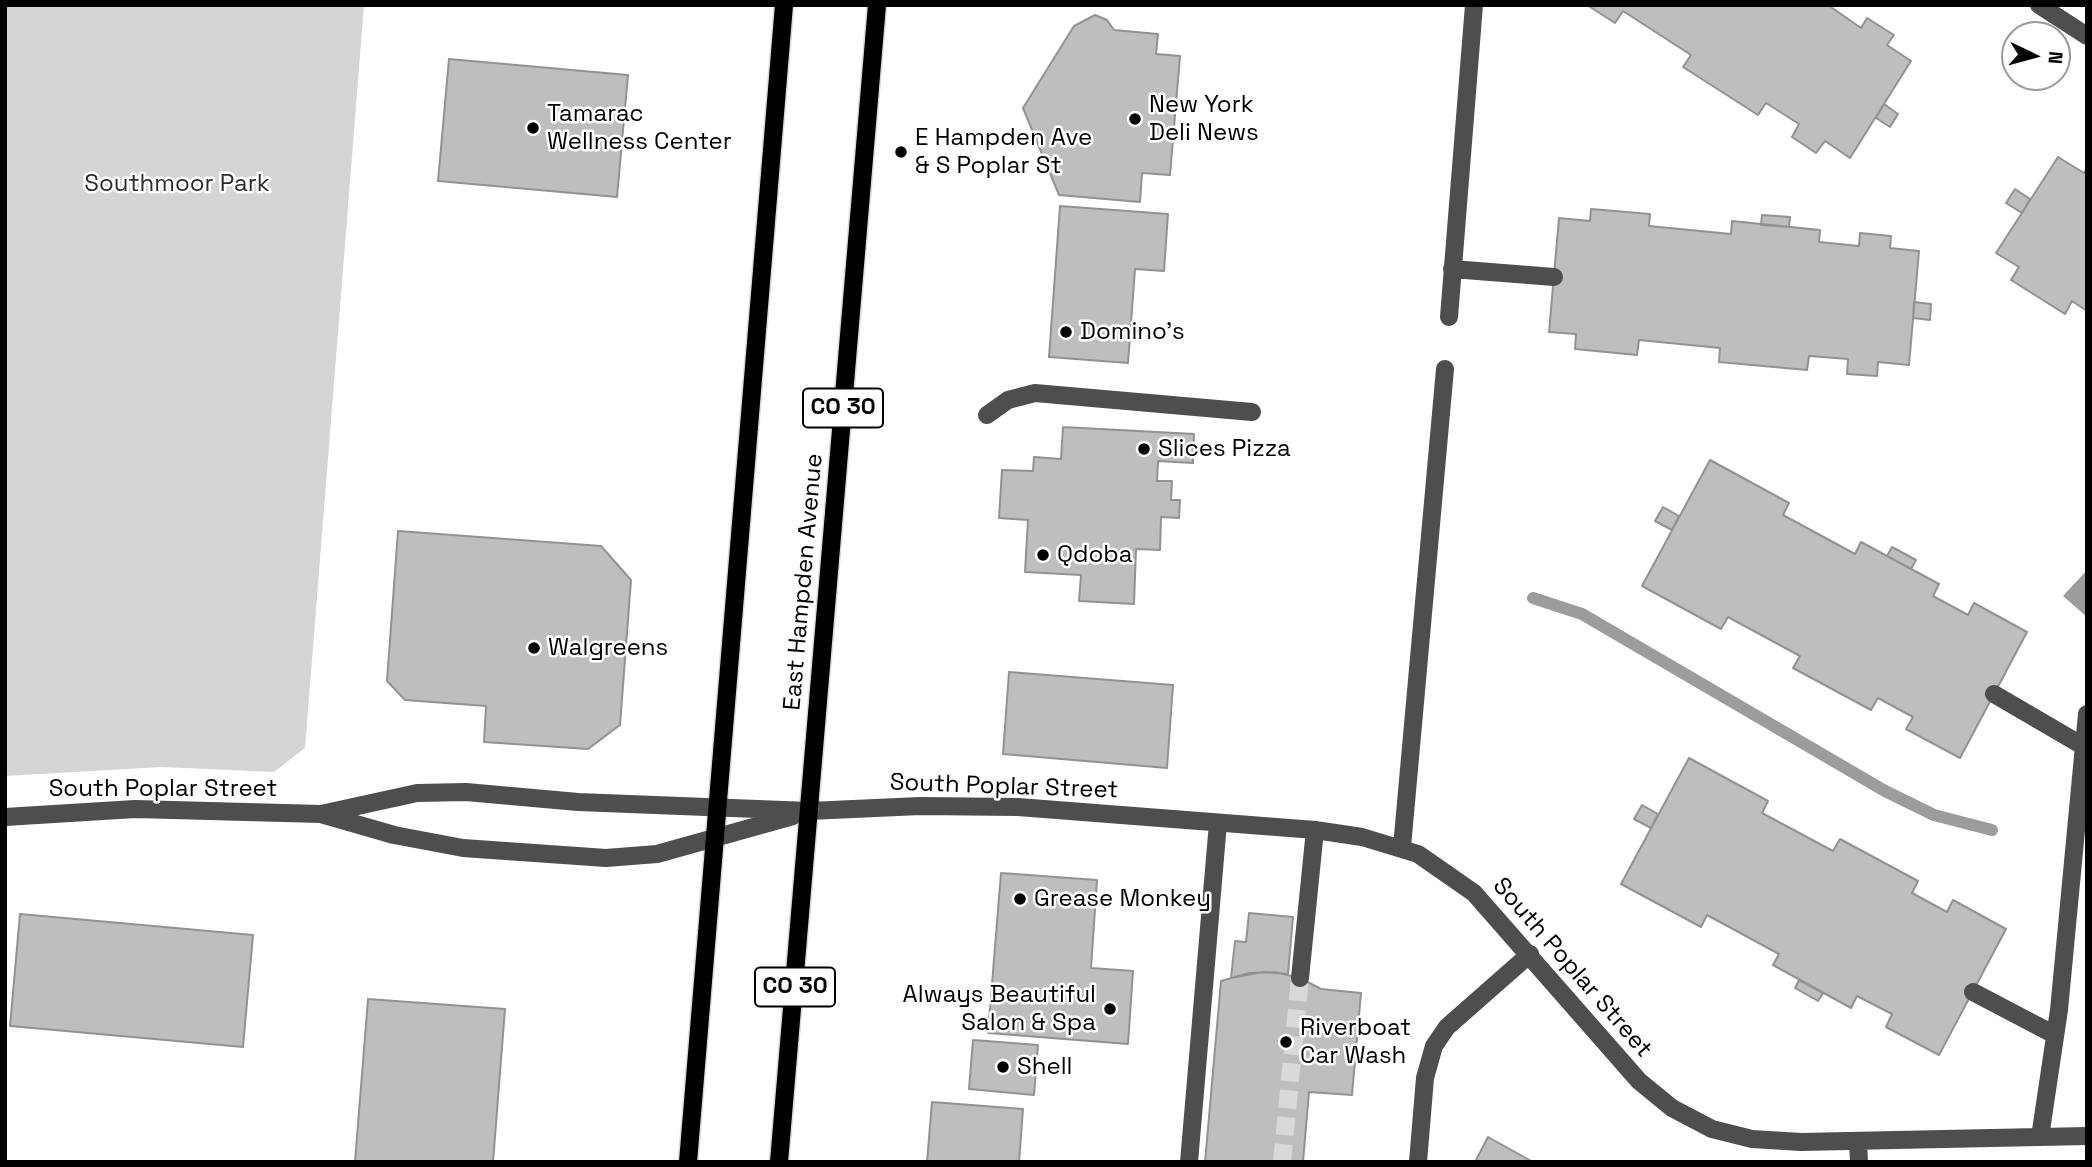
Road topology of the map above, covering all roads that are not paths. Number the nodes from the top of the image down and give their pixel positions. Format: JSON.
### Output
{"nodes":[{"id":1,"x":785,"y":5,"type":"edge"},
{"id":2,"x":877,"y":5,"type":"edge"},
{"id":3,"x":1474,"y":5,"type":"edge"},
{"id":4,"x":2039,"y":5,"type":"edge"},
{"id":5,"x":2087,"y":36,"type":"edge"},
{"id":6,"x":1452,"y":269,"type":"junction"},
{"id":7,"x":1554,"y":277,"type":"dead end"},
{"id":8,"x":1448,"y":317,"type":"dead end"},
{"id":9,"x":1445,"y":369,"type":"dead end"},
{"id":10,"x":1252,"y":412,"type":"dead end"},
{"id":11,"x":987,"y":415,"type":"dead end"},
{"id":12,"x":1994,"y":694,"type":"dead end"},
{"id":13,"x":2087,"y":714,"type":"edge"},
{"id":14,"x":2083,"y":746,"type":"junction"},
{"id":15,"x":718,"y":808,"type":"junction"},
{"id":16,"x":809,"y":811,"type":"junction"},
{"id":17,"x":321,"y":814,"type":"junction"},
{"id":18,"x":5,"y":817,"type":"edge"},
{"id":19,"x":1218,"y":823,"type":"junction"},
{"id":20,"x":1315,"y":830,"type":"junction"},
{"id":21,"x":715,"y":838,"type":"junction"},
{"id":22,"x":1402,"y":847,"type":"junction"},
{"id":23,"x":1530,"y":954,"type":"junction"},
{"id":24,"x":1300,"y":978,"type":"tunnel mouth"},
{"id":25,"x":1973,"y":992,"type":"dead end"},
{"id":26,"x":2055,"y":1035,"type":"junction"},
{"id":27,"x":2087,"y":1136,"type":"edge"},
{"id":28,"x":2040,"y":1137,"type":"junction"},
{"id":29,"x":1858,"y":1142,"type":"junction"},
{"id":30,"x":688,"y":1162,"type":"edge"},
{"id":31,"x":779,"y":1162,"type":"edge"},
{"id":32,"x":1189,"y":1162,"type":"edge"},
{"id":33,"x":1418,"y":1162,"type":"edge"},
{"id":34,"x":1859,"y":1162,"type":"edge"}],
"edges":[{"from":1,"to":15,"type":"main road"},
{"from":2,"to":16,"type":"main road","name":"East Hampden Avenue","number":"CO 30"},
{"from":3,"to":6,"type":"street"},
{"from":4,"to":5,"type":"street"},
{"from":6,"to":7,"type":"street"},
{"from":6,"to":8,"type":"street"},
{"from":9,"to":22,"type":"street"},
{"from":10,"to":11,"type":"street"},
{"from":12,"to":14,"type":"street"},
{"from":13,"to":14,"type":"street"},
{"from":14,"to":26,"type":"street"},
{"from":15,"to":16,"type":"street","name":"South Poplar Street"},
{"from":15,"to":17,"type":"street","name":"South Poplar Street"},
{"from":15,"to":21,"type":"main road"},
{"from":16,"to":19,"type":"street","name":"South Poplar Street"},
{"from":16,"to":21,"type":"street","name":"South Poplar Street"},
{"from":16,"to":31,"type":"main road","name":"East Hampden Avenue","number":"CO 30"},
{"from":17,"to":18,"type":"street","name":"South Poplar Street"},
{"from":17,"to":21,"type":"street","name":"South Poplar Street"},
{"from":19,"to":20,"type":"street","name":"South Poplar Street"},
{"from":19,"to":32,"type":"street"},
{"from":20,"to":22,"type":"street","name":"South Poplar Street"},
{"from":20,"to":24,"type":"street"},
{"from":21,"to":30,"type":"main road"},
{"from":22,"to":23,"type":"street","name":"South Poplar Street"},
{"from":23,"to":29,"type":"street","name":"South Poplar Street"},
{"from":23,"to":33,"type":"street"},
{"from":25,"to":26,"type":"street"},
{"from":26,"to":28,"type":"street"},
{"from":27,"to":28,"type":"street","name":"South Poplar Street"},
{"from":28,"to":29,"type":"street","name":"South Poplar Street"},
{"from":29,"to":34,"type":"street"}]}
